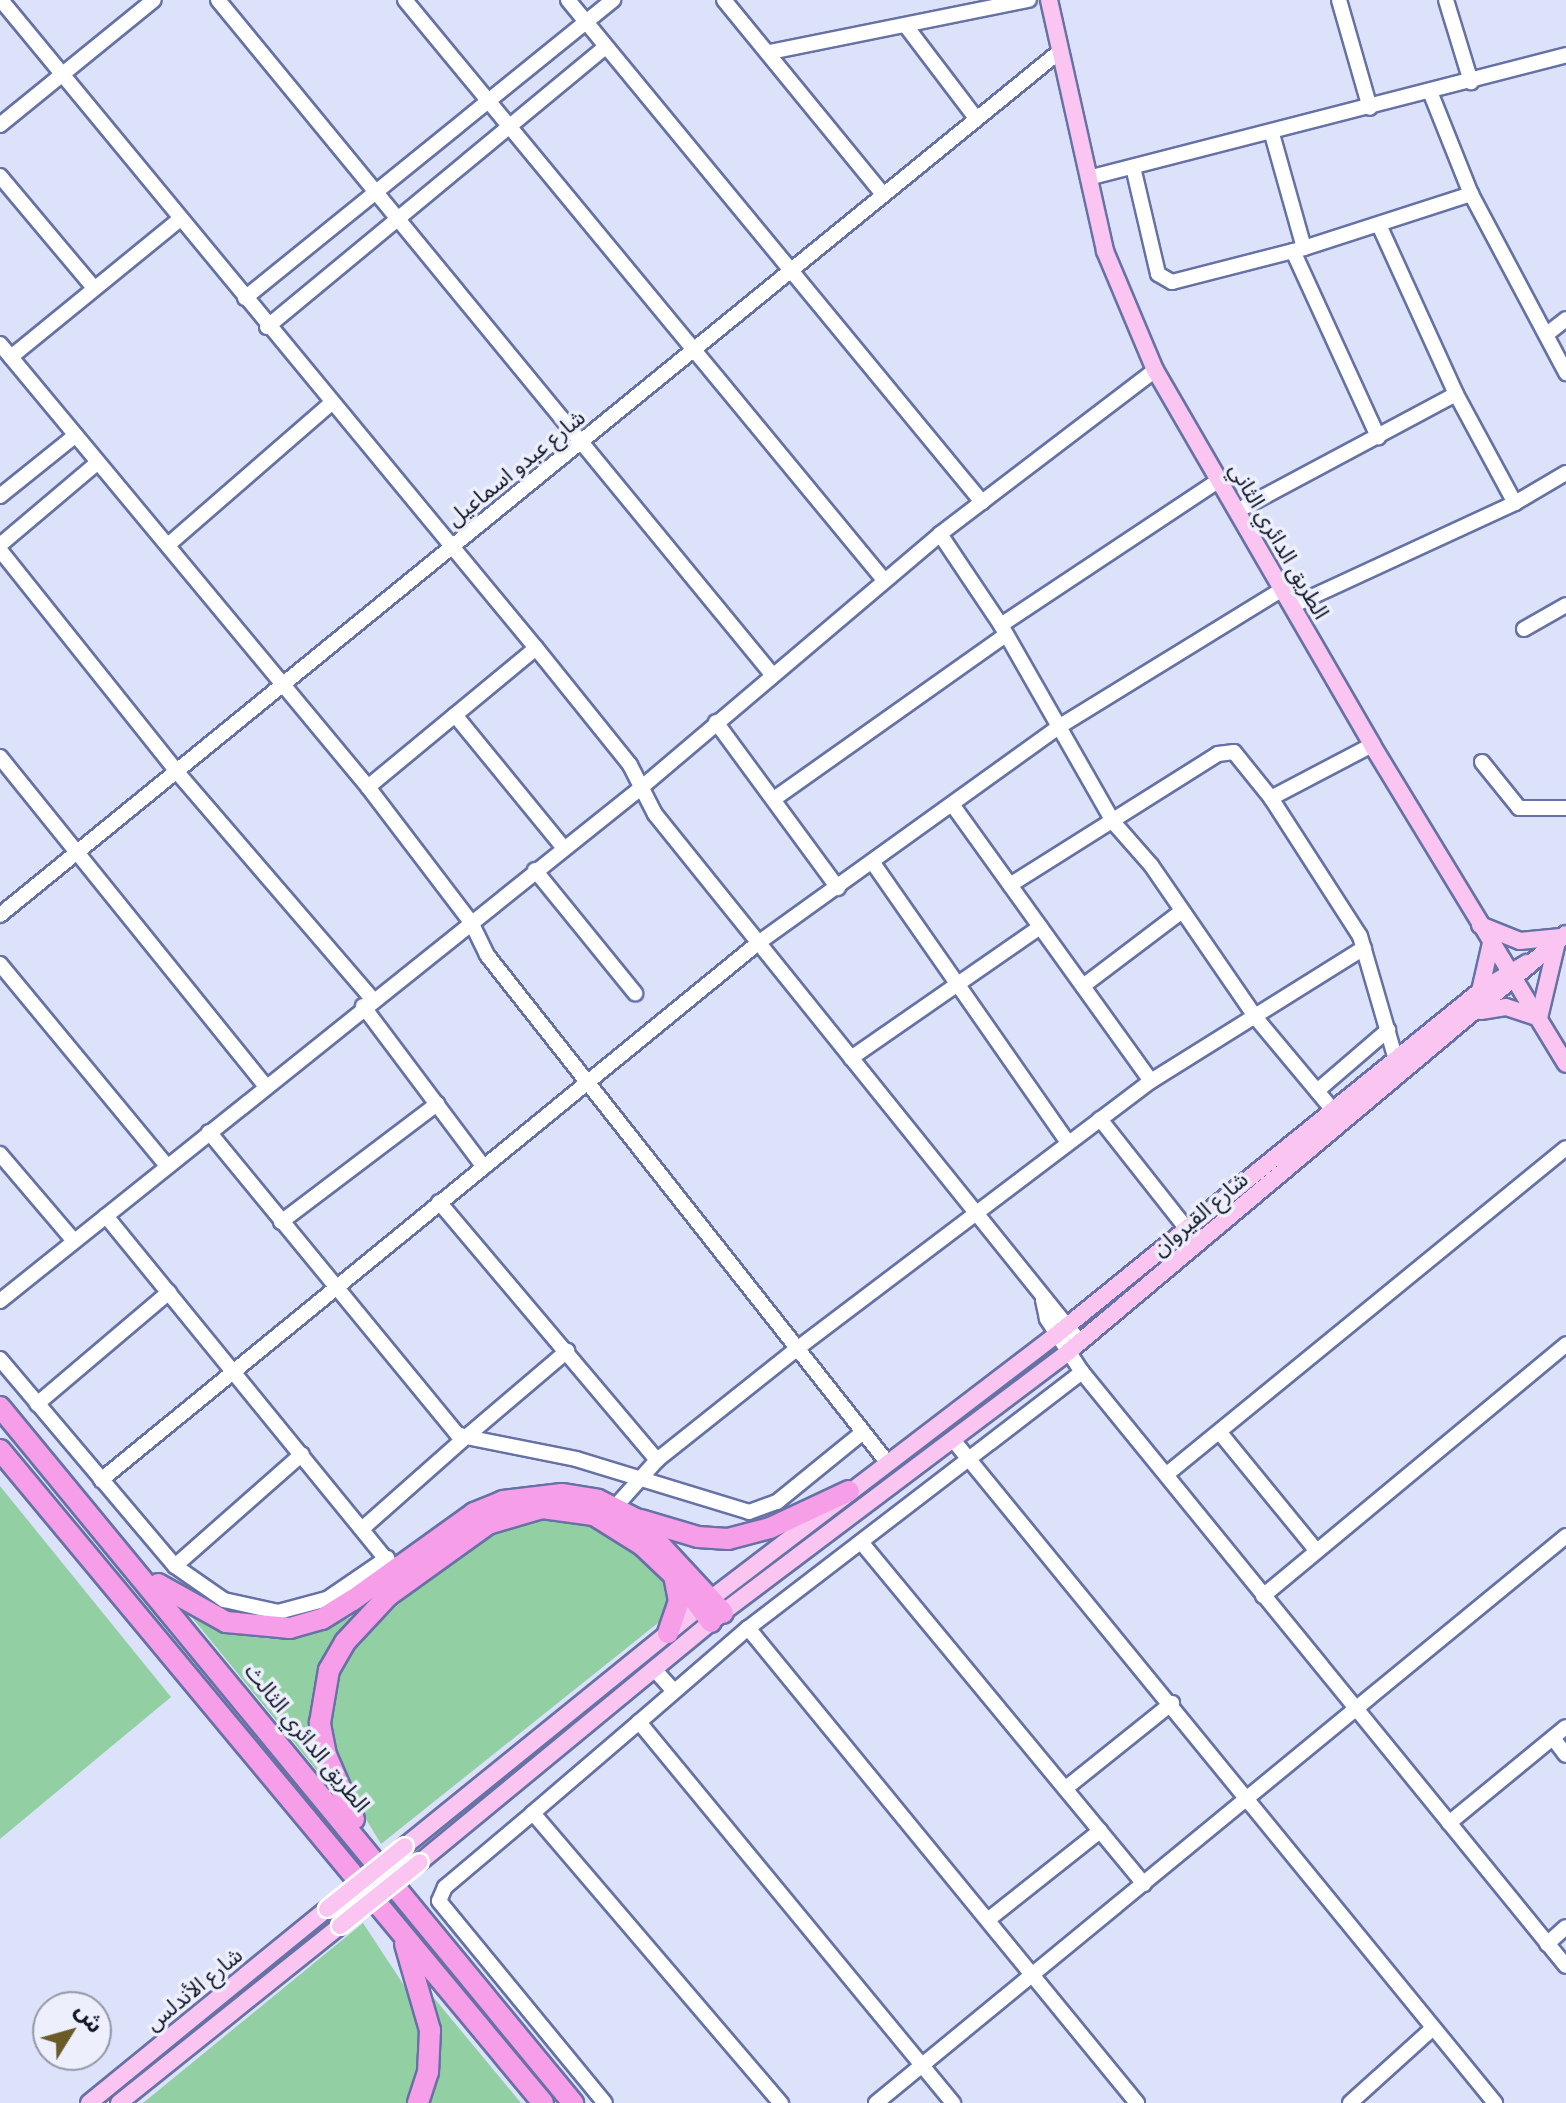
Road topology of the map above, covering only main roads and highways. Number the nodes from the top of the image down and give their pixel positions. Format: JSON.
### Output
{"nodes":[{"id":1,"x":1049,"y":0,"type":"edge"},
{"id":2,"x":1479,"y":924,"type":"junction"},
{"id":3,"x":1562,"y":938,"type":"edge"},
{"id":4,"x":1491,"y":943,"type":"junction"},
{"id":5,"x":1512,"y":975,"type":"junction"},
{"id":6,"x":1480,"y":991,"type":"junction"},
{"id":7,"x":1480,"y":1011,"type":"junction"},
{"id":8,"x":1539,"y":1018,"type":"junction"},
{"id":9,"x":1566,"y":1064,"type":"edge"},
{"id":10,"x":0,"y":1407,"type":"edge"},
{"id":11,"x":0,"y":1450,"type":"edge"},
{"id":12,"x":849,"y":1491,"type":"junction"},
{"id":13,"x":636,"y":1519,"type":"junction"},
{"id":14,"x":140,"y":1572,"type":"junction"},
{"id":15,"x":674,"y":1575,"type":"junction"},
{"id":16,"x":711,"y":1610,"type":"junction"},
{"id":17,"x":668,"y":1633,"type":"junction"},
{"id":18,"x":367,"y":1848,"type":"junction"},
{"id":19,"x":401,"y":1932,"type":"junction"},
{"id":20,"x":89,"y":2103,"type":"edge"},
{"id":21,"x":119,"y":2103,"type":"edge"},
{"id":22,"x":418,"y":2103,"type":"edge"},
{"id":23,"x":543,"y":2103,"type":"edge"},
{"id":24,"x":573,"y":2103,"type":"edge"}],
"edges":[{"from":1,"to":2,"type":"main road","name":"الطريق الدائري الثاني"},
{"from":2,"to":3,"type":"main road"},
{"from":2,"to":4,"type":"main road","name":"الطريق الدائري الثاني"},
{"from":3,"to":5,"type":"main road"},
{"from":3,"to":8,"type":"main road"},
{"from":4,"to":5,"type":"main road","name":"الطريق الدائري الثاني"},
{"from":4,"to":6,"type":"main road"},
{"from":5,"to":6,"type":"main road"},
{"from":5,"to":7,"type":"main road","name":"شارع القيروان"},
{"from":5,"to":8,"type":"main road","name":"الطريق الدائري الثاني"},
{"from":6,"to":12,"type":"main road"},
{"from":7,"to":8,"type":"main road"},
{"from":7,"to":16,"type":"main road","name":"شارع القيروان"},
{"from":8,"to":9,"type":"main road","name":"الطريق الدائري الثاني"},
{"from":10,"to":14,"type":"highway","name":"الطريق الدائري الثالث"},
{"from":11,"to":19,"type":"highway"},
{"from":12,"to":13,"type":"highway"},
{"from":12,"to":16,"type":"main road"},
{"from":13,"to":14,"type":"highway"},
{"from":13,"to":16,"type":"highway"},
{"from":14,"to":18,"type":"highway","name":"الطريق الدائري الثالث"},
{"from":15,"to":16,"type":"highway"},
{"from":15,"to":17,"type":"highway"},
{"from":15,"to":18,"type":"highway"},
{"from":16,"to":17,"type":"main road","name":"شارع الأندلس"},
{"from":16,"to":21,"type":"main road","name":"شارع الأندلس","bridge":true},
{"from":17,"to":20,"type":"main road","name":"شارع الأندلس","bridge":true},
{"from":18,"to":24,"type":"highway","name":"الطريق الدائري الثالث"},
{"from":19,"to":22,"type":"highway"},
{"from":19,"to":23,"type":"highway"}]}
